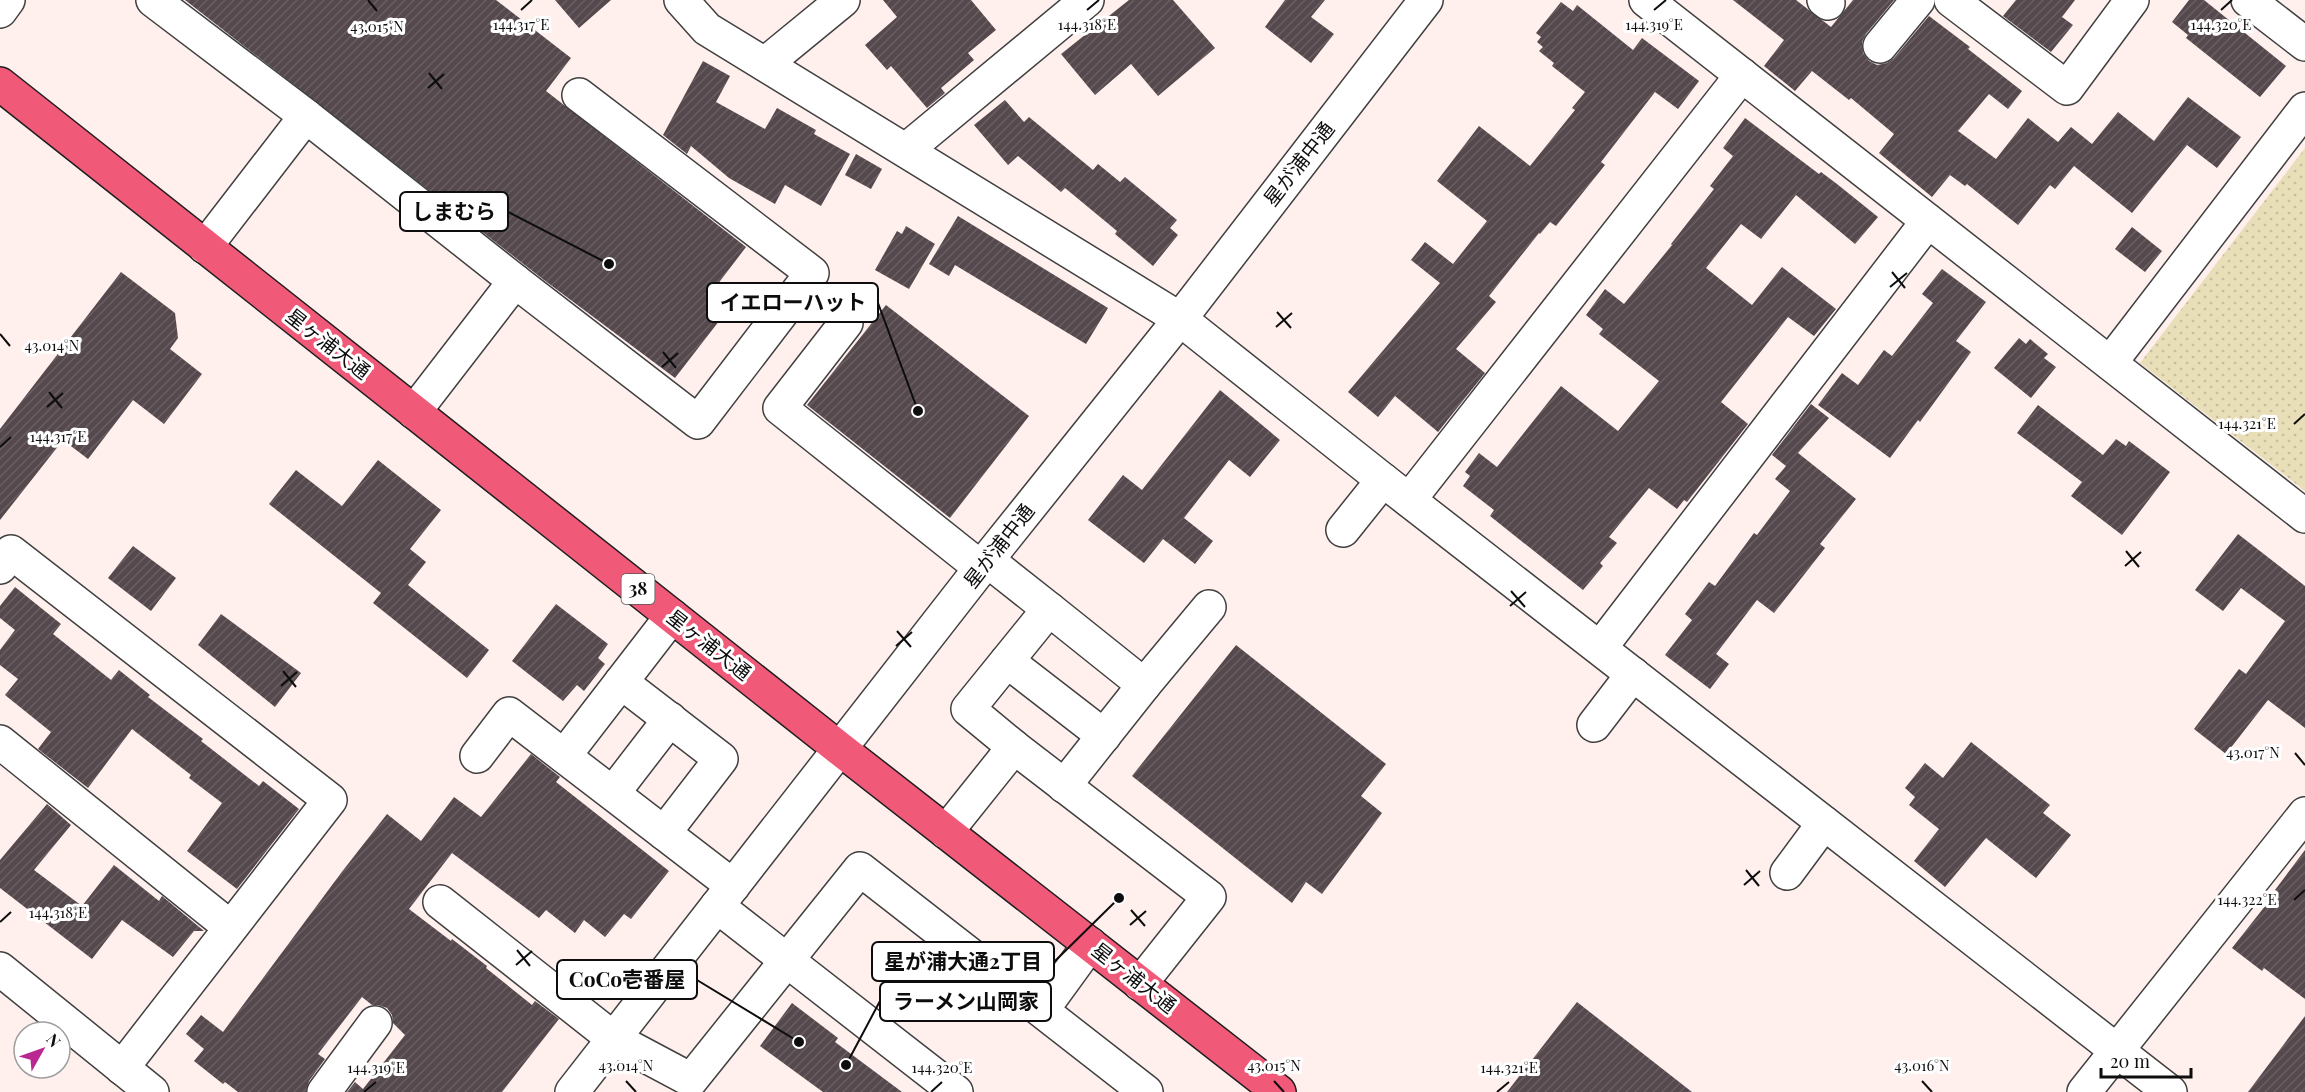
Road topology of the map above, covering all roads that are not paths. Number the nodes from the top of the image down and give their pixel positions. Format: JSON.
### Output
{"nodes":[{"id":1,"x":8,"y":0,"type":"edge"},
{"id":2,"x":153,"y":0,"type":"edge"},
{"id":3,"x":681,"y":0,"type":"edge"},
{"id":4,"x":843,"y":0,"type":"edge"},
{"id":5,"x":1087,"y":0,"type":"edge"},
{"id":6,"x":1426,"y":0,"type":"edge"},
{"id":7,"x":1646,"y":0,"type":"edge"},
{"id":8,"x":1918,"y":0,"type":"edge"},
{"id":9,"x":1951,"y":0,"type":"edge"},
{"id":10,"x":2132,"y":0,"type":"edge"},
{"id":11,"x":2248,"y":0,"type":"edge"},
{"id":12,"x":0,"y":11,"type":"edge"},
{"id":13,"x":2305,"y":45,"type":"edge"},
{"id":14,"x":1880,"y":46,"type":"dead end"},
{"id":15,"x":765,"y":64,"type":"junction"},
{"id":16,"x":1742,"y":75,"type":"junction"},
{"id":17,"x":0,"y":84,"type":"edge"},
{"id":18,"x":579,"y":95,"type":"dead end"},
{"id":19,"x":306,"y":116,"type":"junction"},
{"id":20,"x":2303,"y":116,"type":"edge"},
{"id":21,"x":906,"y":150,"type":"junction"},
{"id":22,"x":1928,"y":221,"type":"junction"},
{"id":23,"x":206,"y":247,"type":"junction"},
{"id":24,"x":515,"y":281,"type":"junction"},
{"id":25,"x":1180,"y":319,"type":"junction"},
{"id":26,"x":846,"y":323,"type":"dead end"},
{"id":27,"x":2110,"y":363,"type":"junction"},
{"id":28,"x":414,"y":412,"type":"junction"},
{"id":29,"x":1383,"y":480,"type":"junction"},
{"id":30,"x":1409,"y":500,"type":"junction"},
{"id":31,"x":2305,"y":516,"type":"edge"},
{"id":32,"x":1343,"y":530,"type":"dead end"},
{"id":33,"x":984,"y":564,"type":"junction"},
{"id":34,"x":0,"y":567,"type":"edge"},
{"id":35,"x":1209,"y":607,"type":"dead end"},
{"id":36,"x":1049,"y":609,"type":"junction"},
{"id":37,"x":672,"y":616,"type":"junction"},
{"id":38,"x":1600,"y":648,"type":"junction"},
{"id":39,"x":1007,"y":661,"type":"junction"},
{"id":40,"x":1633,"y":674,"type":"junction"},
{"id":41,"x":621,"y":682,"type":"junction"},
{"id":42,"x":1144,"y":685,"type":"junction"},
{"id":43,"x":670,"y":719,"type":"junction"},
{"id":44,"x":1594,"y":725,"type":"dead end"},
{"id":45,"x":1104,"y":736,"type":"junction"},
{"id":46,"x":0,"y":742,"type":"edge"},
{"id":47,"x":1014,"y":747,"type":"junction"},
{"id":48,"x":840,"y":749,"type":"junction"},
{"id":49,"x":477,"y":756,"type":"dead end"},
{"id":50,"x":564,"y":756,"type":"junction"},
{"id":51,"x":1064,"y":786,"type":"junction"},
{"id":52,"x":613,"y":794,"type":"junction"},
{"id":53,"x":2305,"y":814,"type":"edge"},
{"id":54,"x":1824,"y":823,"type":"junction"},
{"id":55,"x":946,"y":832,"type":"junction"},
{"id":56,"x":664,"y":833,"type":"junction"},
{"id":57,"x":1787,"y":873,"type":"dead end"},
{"id":58,"x":725,"y":896,"type":"junction"},
{"id":59,"x":441,"y":902,"type":"dead end"},
{"id":60,"x":230,"y":927,"type":"junction"},
{"id":61,"x":1090,"y":944,"type":"junction"},
{"id":62,"x":786,"y":959,"type":"junction"},
{"id":63,"x":0,"y":969,"type":"edge"},
{"id":64,"x":1140,"y":984,"type":"junction"},
{"id":65,"x":1042,"y":1010,"type":"junction"},
{"id":66,"x":375,"y":1023,"type":"dead end"},
{"id":67,"x":614,"y":1039,"type":"junction"},
{"id":68,"x":2116,"y":1051,"type":"junction"},
{"id":69,"x":122,"y":1068,"type":"junction"},
{"id":70,"x":152,"y":1092,"type":"edge"},
{"id":71,"x":324,"y":1092,"type":"edge"},
{"id":72,"x":572,"y":1092,"type":"edge"},
{"id":73,"x":956,"y":1092,"type":"edge"},
{"id":74,"x":1146,"y":1092,"type":"edge"},
{"id":75,"x":1279,"y":1092,"type":"edge"},
{"id":76,"x":2084,"y":1092,"type":"edge"},
{"id":77,"x":2170,"y":1092,"type":"edge"}],
"edges":[{"from":1,"to":12,"type":"street"},
{"from":2,"to":19,"type":"street"},
{"from":3,"to":15,"type":"street"},
{"from":4,"to":15,"type":"street"},
{"from":5,"to":21,"type":"street"},
{"from":6,"to":25,"type":"street","name":"星が浦中通"},
{"from":7,"to":16,"type":"street"},
{"from":8,"to":14,"type":"street"},
{"from":9,"to":10,"type":"street"},
{"from":11,"to":13,"type":"street"},
{"from":15,"to":21,"type":"street"},
{"from":16,"to":22,"type":"street"},
{"from":16,"to":30,"type":"street"},
{"from":17,"to":23,"type":"highway","name":"星ヶ浦大通","number":"38"},
{"from":18,"to":24,"type":"street"},
{"from":19,"to":23,"type":"street"},
{"from":19,"to":24,"type":"street"},
{"from":20,"to":27,"type":"street"},
{"from":21,"to":25,"type":"street"},
{"from":22,"to":27,"type":"street"},
{"from":22,"to":38,"type":"street"},
{"from":23,"to":28,"type":"highway","name":"星ヶ浦大通","number":"38"},
{"from":24,"to":28,"type":"street"},
{"from":25,"to":29,"type":"street"},
{"from":25,"to":33,"type":"street","name":"星が浦中通"},
{"from":26,"to":33,"type":"street"},
{"from":27,"to":31,"type":"street"},
{"from":28,"to":37,"type":"highway","name":"星ヶ浦大通","number":"38"},
{"from":29,"to":30,"type":"street"},
{"from":29,"to":32,"type":"street"},
{"from":30,"to":38,"type":"street"},
{"from":33,"to":36,"type":"street"},
{"from":33,"to":48,"type":"street","name":"星が浦中通"},
{"from":34,"to":60,"type":"street"},
{"from":35,"to":42,"type":"street"},
{"from":36,"to":39,"type":"street"},
{"from":36,"to":42,"type":"street"},
{"from":37,"to":41,"type":"street"},
{"from":37,"to":48,"type":"highway","name":"星ヶ浦大通","number":"38"},
{"from":38,"to":40,"type":"street"},
{"from":39,"to":45,"type":"street"},
{"from":39,"to":47,"type":"street"},
{"from":40,"to":44,"type":"street"},
{"from":40,"to":54,"type":"street"},
{"from":41,"to":43,"type":"street"},
{"from":41,"to":50,"type":"street"},
{"from":42,"to":45,"type":"street"},
{"from":43,"to":52,"type":"street"},
{"from":43,"to":56,"type":"street"},
{"from":45,"to":51,"type":"street"},
{"from":46,"to":60,"type":"street"},
{"from":47,"to":51,"type":"street"},
{"from":47,"to":55,"type":"street"},
{"from":48,"to":55,"type":"highway","name":"星ヶ浦大通","number":"38"},
{"from":48,"to":58,"type":"street","name":"星が浦中通"},
{"from":49,"to":50,"type":"street"},
{"from":50,"to":52,"type":"street"},
{"from":51,"to":64,"type":"street"},
{"from":52,"to":56,"type":"street"},
{"from":53,"to":68,"type":"street"},
{"from":54,"to":57,"type":"street"},
{"from":54,"to":68,"type":"street"},
{"from":55,"to":61,"type":"highway","name":"星ヶ浦大通","number":"38"},
{"from":56,"to":58,"type":"street"},
{"from":58,"to":62,"type":"street"},
{"from":58,"to":67,"type":"street","name":"星が浦中通"},
{"from":59,"to":67,"type":"street"},
{"from":60,"to":69,"type":"street"},
{"from":61,"to":64,"type":"highway","name":"星ヶ浦大通","number":"38"},
{"from":61,"to":65,"type":"street"},
{"from":62,"to":65,"type":"street"},
{"from":62,"to":67,"type":"street"},
{"from":62,"to":73,"type":"street"},
{"from":63,"to":69,"type":"street"},
{"from":64,"to":75,"type":"highway","name":"星ヶ浦大通","number":"38"},
{"from":65,"to":74,"type":"street"},
{"from":66,"to":71,"type":"street"},
{"from":67,"to":72,"type":"street","name":"星が浦中通"},
{"from":68,"to":76,"type":"street"},
{"from":68,"to":77,"type":"street"},
{"from":69,"to":70,"type":"street"}]}
